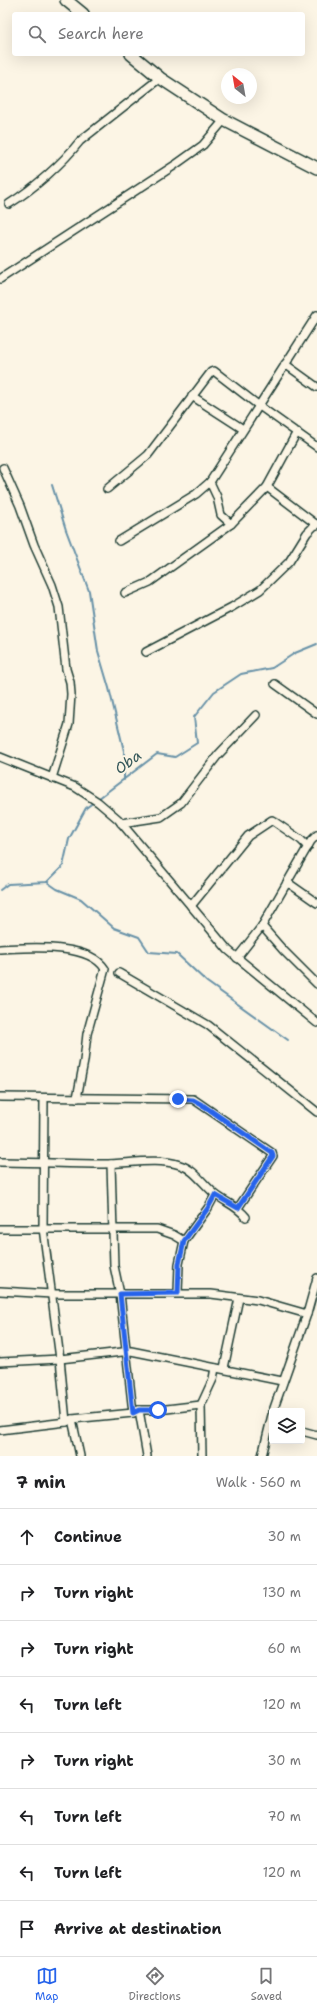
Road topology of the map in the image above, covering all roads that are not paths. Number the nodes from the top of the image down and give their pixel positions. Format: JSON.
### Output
{"nodes":[{"id":1,"x":66,"y":0,"type":"edge"},
{"id":2,"x":81,"y":12,"type":"edge"},
{"id":3,"x":132,"y":56,"type":"edge"},
{"id":4,"x":160,"y":78,"type":"junction"},
{"id":5,"x":224,"y":120,"type":"junction"},
{"id":6,"x":317,"y":168,"type":"edge"},
{"id":7,"x":8,"y":204,"type":"dead end"},
{"id":8,"x":0,"y":279,"type":"edge"},
{"id":9,"x":317,"y":315,"type":"edge"},
{"id":10,"x":285,"y":364,"type":"junction"},
{"id":11,"x":317,"y":387,"type":"edge"},
{"id":12,"x":192,"y":396,"type":"junction"},
{"id":13,"x":258,"y":405,"type":"junction"},
{"id":14,"x":243,"y":429,"type":"junction"},
{"id":15,"x":297,"y":432,"type":"junction"},
{"id":16,"x":317,"y":447,"type":"edge"},
{"id":17,"x":3,"y":468,"type":"dead end"},
{"id":18,"x":210,"y":482,"type":"junction"},
{"id":19,"x":267,"y":487,"type":"junction"},
{"id":20,"x":107,"y":489,"type":"dead end"},
{"id":21,"x":231,"y":524,"type":"junction"},
{"id":22,"x":317,"y":525,"type":"edge"},
{"id":23,"x":119,"y":541,"type":"dead end"},
{"id":24,"x":125,"y":593,"type":"dead end"},
{"id":25,"x":146,"y":652,"type":"dead end"},
{"id":26,"x":275,"y":684,"type":"dead end"},
{"id":27,"x":317,"y":714,"type":"edge"},
{"id":28,"x":256,"y":715,"type":"dead end"},
{"id":29,"x":0,"y":757,"type":"edge"},
{"id":30,"x":52,"y":778,"type":"junction"},
{"id":31,"x":121,"y":823,"type":"junction"},
{"id":32,"x":317,"y":835,"type":"edge"},
{"id":33,"x":308,"y":847,"type":"junction"},
{"id":34,"x":286,"y":882,"type":"junction"},
{"id":35,"x":317,"y":903,"type":"edge"},
{"id":36,"x":191,"y":906,"type":"junction"},
{"id":37,"x":262,"y":926,"type":"junction"},
{"id":38,"x":0,"y":949,"type":"edge"},
{"id":39,"x":236,"y":958,"type":"junction"},
{"id":40,"x":119,"y":972,"type":"dead end"},
{"id":41,"x":317,"y":984,"type":"edge"},
{"id":42,"x":317,"y":1023,"type":"edge"},
{"id":43,"x":0,"y":1097,"type":"edge"},
{"id":44,"x":44,"y":1098,"type":"junction"},
{"id":45,"x":77,"y":1098,"type":"junction"},
{"id":46,"x":317,"y":1112,"type":"edge"},
{"id":47,"x":0,"y":1162,"type":"edge"},
{"id":48,"x":44,"y":1162,"type":"junction"},
{"id":49,"x":111,"y":1164,"type":"junction"},
{"id":50,"x":215,"y":1195,"type":"junction"},
{"id":51,"x":238,"y":1208,"type":"junction"},
{"id":52,"x":246,"y":1217,"type":"dead end"},
{"id":53,"x":43,"y":1228,"type":"junction"},
{"id":54,"x":0,"y":1229,"type":"edge"},
{"id":55,"x":114,"y":1229,"type":"junction"},
{"id":56,"x":184,"y":1241,"type":"junction"},
{"id":57,"x":317,"y":1278,"type":"edge"},
{"id":58,"x":0,"y":1292,"type":"edge"},
{"id":59,"x":178,"y":1293,"type":"junction"},
{"id":60,"x":52,"y":1294,"type":"junction"},
{"id":61,"x":120,"y":1294,"type":"junction"},
{"id":62,"x":239,"y":1298,"type":"junction"},
{"id":63,"x":307,"y":1314,"type":"junction"},
{"id":64,"x":127,"y":1351,"type":"junction"},
{"id":65,"x":60,"y":1359,"type":"junction"},
{"id":66,"x":0,"y":1362,"type":"edge"},
{"id":67,"x":215,"y":1368,"type":"junction"},
{"id":68,"x":224,"y":1368,"type":"junction"},
{"id":69,"x":282,"y":1381,"type":"junction"},
{"id":70,"x":201,"y":1404,"type":"junction"},
{"id":71,"x":274,"y":1408,"type":"edge"},
{"id":72,"x":136,"y":1411,"type":"junction"},
{"id":73,"x":69,"y":1421,"type":"junction"},
{"id":74,"x":269,"y":1428,"type":"edge"},
{"id":75,"x":0,"y":1430,"type":"edge"},
{"id":76,"x":305,"y":1432,"type":"edge"},
{"id":77,"x":317,"y":1435,"type":"edge"},
{"id":78,"x":80,"y":1456,"type":"edge"},
{"id":79,"x":147,"y":1456,"type":"edge"},
{"id":80,"x":202,"y":1456,"type":"edge"},
{"id":81,"x":262,"y":1456,"type":"edge"}],
"edges":[{"from":1,"to":2,"type":"main road"},
{"from":3,"to":4,"type":"main road"},
{"from":4,"to":5,"type":"main road"},
{"from":4,"to":7,"type":"street"},
{"from":5,"to":6,"type":"main road"},
{"from":5,"to":8,"type":"street"},
{"from":9,"to":10,"type":"street"},
{"from":10,"to":11,"type":"street"},
{"from":10,"to":13,"type":"street"},
{"from":12,"to":13,"type":"street"},
{"from":12,"to":14,"type":"street"},
{"from":12,"to":20,"type":"street"},
{"from":13,"to":14,"type":"street"},
{"from":13,"to":15,"type":"street"},
{"from":14,"to":18,"type":"street"},
{"from":15,"to":16,"type":"street"},
{"from":15,"to":19,"type":"street"},
{"from":17,"to":30,"type":"street"},
{"from":18,"to":21,"type":"street"},
{"from":18,"to":23,"type":"street"},
{"from":19,"to":21,"type":"street"},
{"from":19,"to":22,"type":"street"},
{"from":21,"to":24,"type":"street"},
{"from":22,"to":25,"type":"street"},
{"from":26,"to":27,"type":"street"},
{"from":28,"to":31,"type":"street"},
{"from":29,"to":30,"type":"street"},
{"from":30,"to":31,"type":"street"},
{"from":31,"to":36,"type":"street"},
{"from":32,"to":33,"type":"street"},
{"from":33,"to":34,"type":"street"},
{"from":33,"to":36,"type":"street"},
{"from":34,"to":35,"type":"street"},
{"from":34,"to":37,"type":"street"},
{"from":36,"to":39,"type":"street"},
{"from":37,"to":39,"type":"street"},
{"from":37,"to":41,"type":"street"},
{"from":38,"to":45,"type":"street"},
{"from":39,"to":42,"type":"street"},
{"from":40,"to":46,"type":"street"},
{"from":43,"to":44,"type":"street"},
{"from":44,"to":45,"type":"street"},
{"from":44,"to":48,"type":"street"},
{"from":45,"to":51,"type":"street"},
{"from":47,"to":48,"type":"street"},
{"from":48,"to":49,"type":"street"},
{"from":48,"to":53,"type":"street"},
{"from":49,"to":50,"type":"street"},
{"from":49,"to":55,"type":"street"},
{"from":50,"to":51,"type":"street"},
{"from":50,"to":56,"type":"street"},
{"from":51,"to":52,"type":"street"},
{"from":53,"to":54,"type":"street"},
{"from":53,"to":55,"type":"street"},
{"from":53,"to":60,"type":"street"},
{"from":55,"to":56,"type":"street"},
{"from":55,"to":61,"type":"street"},
{"from":56,"to":59,"type":"street"},
{"from":57,"to":63,"type":"street"},
{"from":58,"to":60,"type":"street"},
{"from":59,"to":61,"type":"street"},
{"from":59,"to":62,"type":"street"},
{"from":60,"to":61,"type":"street"},
{"from":60,"to":65,"type":"street"},
{"from":61,"to":64,"type":"street"},
{"from":62,"to":63,"type":"street"},
{"from":62,"to":68,"type":"street"},
{"from":63,"to":69,"type":"street"},
{"from":64,"to":65,"type":"street"},
{"from":64,"to":67,"type":"street"},
{"from":64,"to":72,"type":"street"},
{"from":65,"to":66,"type":"street"},
{"from":65,"to":73,"type":"street"},
{"from":67,"to":68,"type":"street"},
{"from":67,"to":70,"type":"street"},
{"from":68,"to":69,"type":"street"},
{"from":69,"to":71,"type":"street"},
{"from":70,"to":72,"type":"street"},
{"from":70,"to":80,"type":"street"},
{"from":72,"to":73,"type":"street"},
{"from":72,"to":79,"type":"street"},
{"from":73,"to":75,"type":"street"},
{"from":73,"to":78,"type":"street"},
{"from":74,"to":81,"type":"street"},
{"from":76,"to":77,"type":"street"}]}
